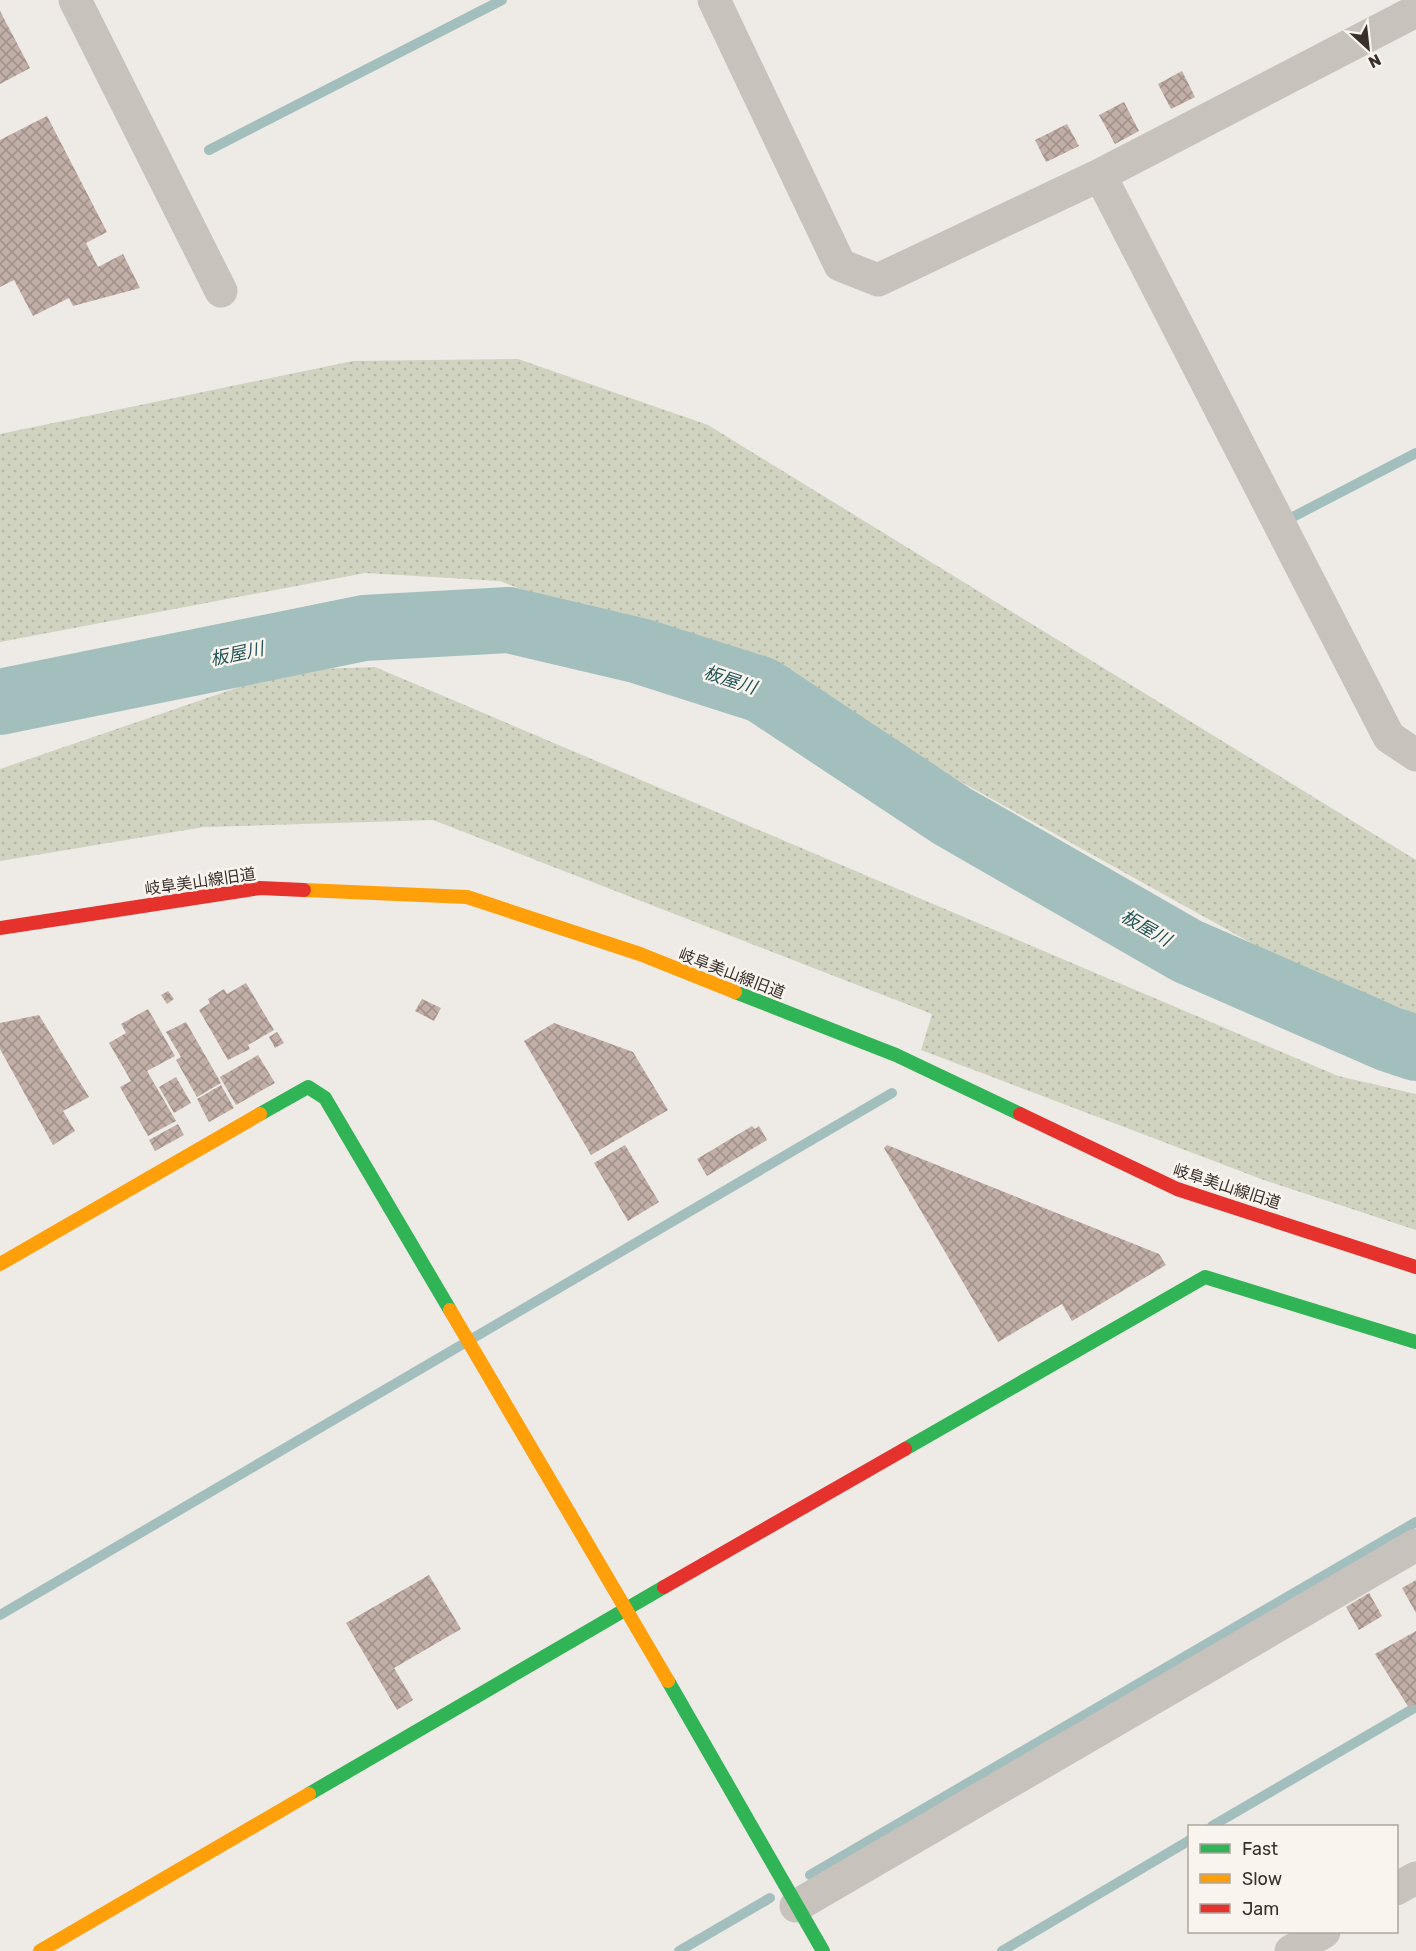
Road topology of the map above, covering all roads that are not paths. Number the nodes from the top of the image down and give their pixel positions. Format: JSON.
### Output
{"nodes":[{"id":1,"x":75,"y":0,"type":"edge"},
{"id":2,"x":714,"y":0,"type":"edge"},
{"id":3,"x":1416,"y":11,"type":"edge"},
{"id":4,"x":1100,"y":175,"type":"junction"},
{"id":5,"x":221,"y":291,"type":"dead end"},
{"id":6,"x":1416,"y":754,"type":"edge"},
{"id":7,"x":0,"y":928,"type":"edge"},
{"id":8,"x":0,"y":1264,"type":"edge"},
{"id":9,"x":1416,"y":1267,"type":"edge"},
{"id":10,"x":1416,"y":1342,"type":"edge"},
{"id":11,"x":1416,"y":1545,"type":"edge"},
{"id":12,"x":626,"y":1610,"type":"junction"},
{"id":13,"x":1416,"y":1878,"type":"edge"},
{"id":14,"x":1398,"y":1888,"type":"edge"},
{"id":15,"x":796,"y":1906,"type":"junction"},
{"id":16,"x":1322,"y":1933,"type":"edge"},
{"id":17,"x":40,"y":1951,"type":"edge"},
{"id":18,"x":823,"y":1951,"type":"edge"},
{"id":19,"x":1291,"y":1951,"type":"edge"}],
"edges":[{"from":1,"to":5,"type":"street"},
{"from":2,"to":4,"type":"street"},
{"from":3,"to":4,"type":"street"},
{"from":4,"to":6,"type":"street"},
{"from":7,"to":9,"type":"street","name":"岐阜美山線旧道"},
{"from":8,"to":12,"type":"street"},
{"from":10,"to":12,"type":"street"},
{"from":11,"to":15,"type":"street"},
{"from":12,"to":15,"type":"street"},
{"from":12,"to":17,"type":"street"},
{"from":13,"to":14,"type":"street"},
{"from":15,"to":18,"type":"street"},
{"from":16,"to":19,"type":"street"}]}
